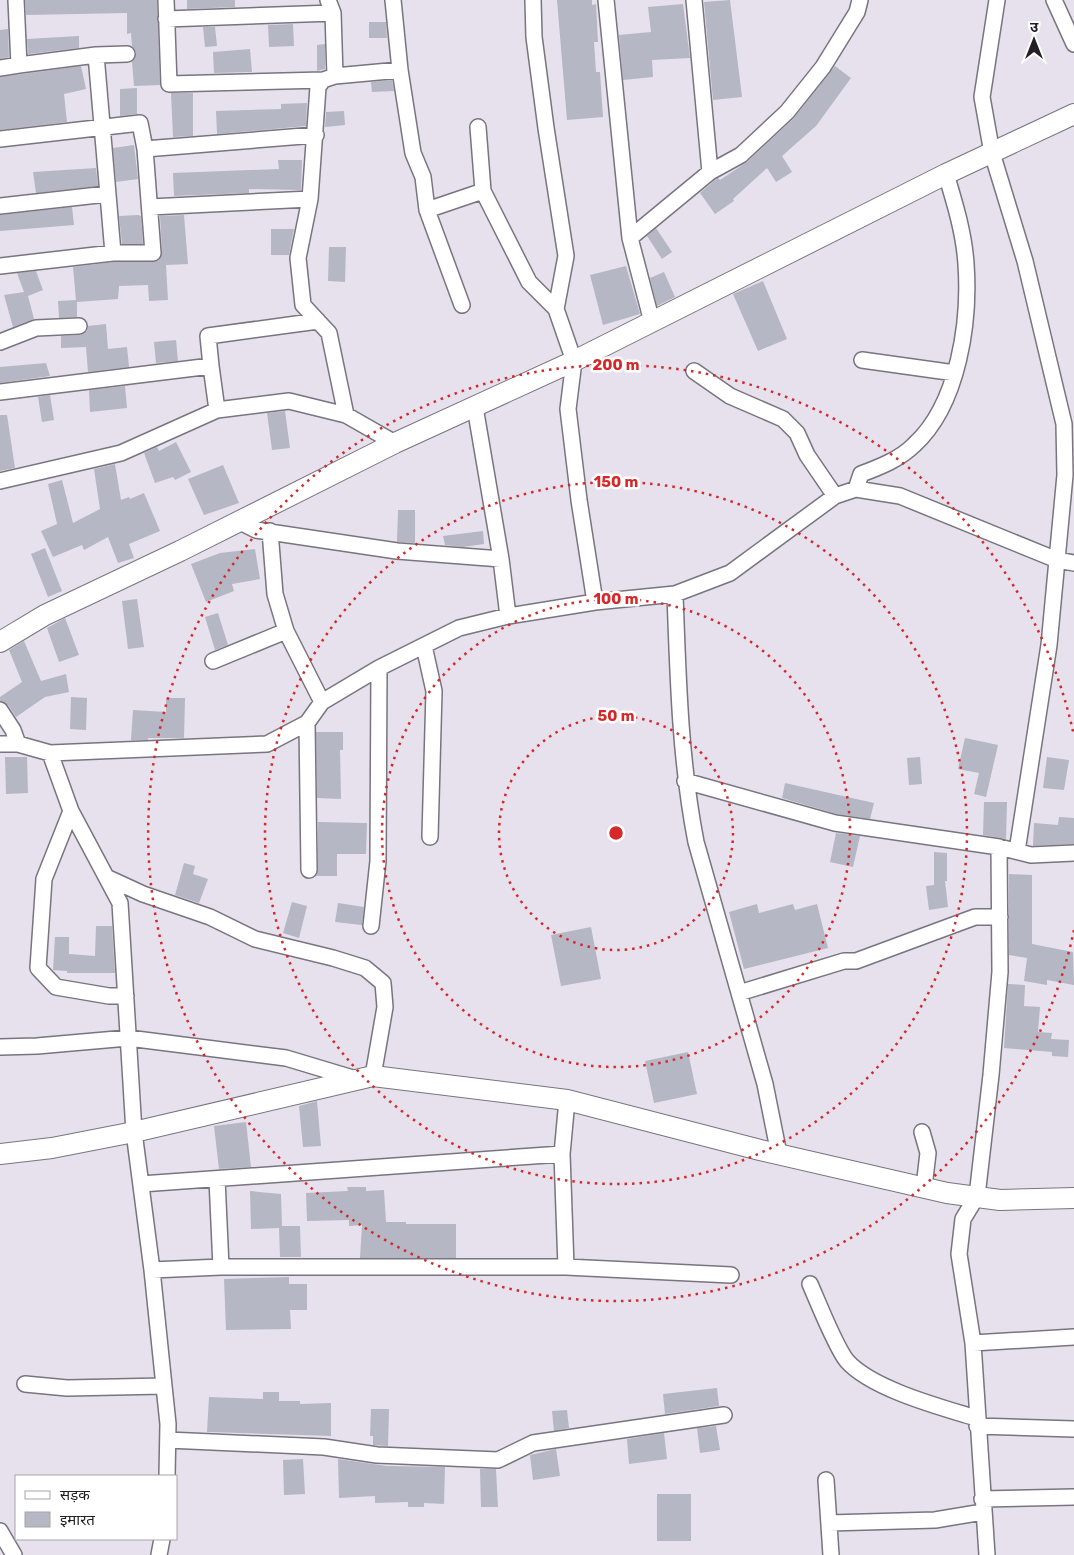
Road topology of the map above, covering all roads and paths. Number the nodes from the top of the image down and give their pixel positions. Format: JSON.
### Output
{"nodes":[{"id":1,"x":16,"y":0,"type":"edge"},
{"id":2,"x":166,"y":0,"type":"edge"},
{"id":3,"x":393,"y":0,"type":"edge"},
{"id":4,"x":533,"y":0,"type":"edge"},
{"id":5,"x":606,"y":0,"type":"edge"},
{"id":6,"x":694,"y":0,"type":"edge"},
{"id":7,"x":860,"y":0,"type":"edge"},
{"id":8,"x":997,"y":0,"type":"edge"},
{"id":9,"x":1054,"y":0,"type":"edge"},
{"id":10,"x":330,"y":6,"type":"edge"},
{"id":11,"x":166,"y":19,"type":"junction"},
{"id":12,"x":1074,"y":44,"type":"edge"},
{"id":13,"x":128,"y":54,"type":"dead end"},
{"id":14,"x":96,"y":55,"type":"junction"},
{"id":15,"x":19,"y":64,"type":"junction"},
{"id":16,"x":0,"y":68,"type":"edge"},
{"id":17,"x":400,"y":70,"type":"junction"},
{"id":18,"x":329,"y":78,"type":"junction"},
{"id":19,"x":1074,"y":114,"type":"edge"},
{"id":20,"x":478,"y":126,"type":"dead end"},
{"id":21,"x":102,"y":127,"type":"junction"},
{"id":22,"x":316,"y":135,"type":"junction"},
{"id":23,"x":0,"y":139,"type":"edge"},
{"id":24,"x":145,"y":149,"type":"junction"},
{"id":25,"x":992,"y":153,"type":"junction"},
{"id":26,"x":710,"y":172,"type":"junction"},
{"id":27,"x":946,"y":174,"type":"junction"},
{"id":28,"x":482,"y":191,"type":"junction"},
{"id":29,"x":107,"y":194,"type":"junction"},
{"id":30,"x":310,"y":199,"type":"junction"},
{"id":31,"x":0,"y":206,"type":"edge"},
{"id":32,"x":150,"y":207,"type":"junction"},
{"id":33,"x":427,"y":210,"type":"junction"},
{"id":34,"x":630,"y":238,"type":"junction"},
{"id":35,"x":113,"y":253,"type":"junction"},
{"id":36,"x":0,"y":266,"type":"edge"},
{"id":37,"x":462,"y":305,"type":"dead end"},
{"id":38,"x":556,"y":309,"type":"junction"},
{"id":39,"x":318,"y":321,"type":"junction"},
{"id":40,"x":652,"y":322,"type":"junction"},
{"id":41,"x":79,"y":326,"type":"dead end"},
{"id":42,"x":0,"y":342,"type":"edge"},
{"id":43,"x":862,"y":360,"type":"dead end"},
{"id":44,"x":574,"y":361,"type":"junction"},
{"id":45,"x":211,"y":366,"type":"junction"},
{"id":46,"x":694,"y":371,"type":"dead end"},
{"id":47,"x":955,"y":373,"type":"junction"},
{"id":48,"x":0,"y":392,"type":"edge"},
{"id":49,"x":474,"y":407,"type":"junction"},
{"id":50,"x":217,"y":410,"type":"junction"},
{"id":51,"x":346,"y":415,"type":"junction"},
{"id":52,"x":1069,"y":427,"type":"edge"},
{"id":53,"x":395,"y":443,"type":"junction"},
{"id":54,"x":0,"y":481,"type":"edge"},
{"id":55,"x":856,"y":489,"type":"junction"},
{"id":56,"x":835,"y":496,"type":"junction"},
{"id":57,"x":240,"y":522,"type":"junction"},
{"id":58,"x":270,"y":531,"type":"junction"},
{"id":59,"x":501,"y":559,"type":"junction"},
{"id":60,"x":1057,"y":560,"type":"junction"},
{"id":61,"x":1074,"y":563,"type":"edge"},
{"id":62,"x":675,"y":594,"type":"junction"},
{"id":63,"x":595,"y":602,"type":"junction"},
{"id":64,"x":508,"y":616,"type":"junction"},
{"id":65,"x":286,"y":632,"type":"junction"},
{"id":66,"x":0,"y":642,"type":"edge"},
{"id":67,"x":424,"y":646,"type":"junction"},
{"id":68,"x":213,"y":661,"type":"dead end"},
{"id":69,"x":379,"y":668,"type":"junction"},
{"id":70,"x":322,"y":702,"type":"junction"},
{"id":71,"x":0,"y":710,"type":"edge"},
{"id":72,"x":307,"y":722,"type":"junction"},
{"id":73,"x":0,"y":744,"type":"edge"},
{"id":74,"x":18,"y":744,"type":"junction"},
{"id":75,"x":50,"y":753,"type":"junction"},
{"id":76,"x":685,"y":781,"type":"junction"},
{"id":77,"x":71,"y":811,"type":"junction"},
{"id":78,"x":430,"y":837,"type":"dead end"},
{"id":79,"x":999,"y":847,"type":"junction"},
{"id":80,"x":1017,"y":851,"type":"junction"},
{"id":81,"x":1074,"y":854,"type":"edge"},
{"id":82,"x":309,"y":870,"type":"dead end"},
{"id":83,"x":106,"y":877,"type":"junction"},
{"id":84,"x":1000,"y":917,"type":"junction"},
{"id":85,"x":371,"y":926,"type":"dead end"},
{"id":86,"x":739,"y":993,"type":"junction"},
{"id":87,"x":126,"y":996,"type":"junction"},
{"id":88,"x":128,"y":1038,"type":"junction"},
{"id":89,"x":0,"y":1047,"type":"edge"},
{"id":90,"x":364,"y":1077,"type":"junction"},
{"id":91,"x":568,"y":1100,"type":"junction"},
{"id":92,"x":134,"y":1132,"type":"junction"},
{"id":93,"x":922,"y":1132,"type":"dead end"},
{"id":94,"x":0,"y":1154,"type":"edge"},
{"id":95,"x":562,"y":1154,"type":"junction"},
{"id":96,"x":779,"y":1154,"type":"junction"},
{"id":97,"x":217,"y":1178,"type":"junction"},
{"id":98,"x":141,"y":1184,"type":"junction"},
{"id":99,"x":924,"y":1187,"type":"junction"},
{"id":100,"x":977,"y":1196,"type":"junction"},
{"id":101,"x":1074,"y":1198,"type":"edge"},
{"id":102,"x":221,"y":1267,"type":"junction"},
{"id":103,"x":566,"y":1267,"type":"junction"},
{"id":104,"x":152,"y":1270,"type":"junction"},
{"id":105,"x":731,"y":1275,"type":"dead end"},
{"id":106,"x":810,"y":1284,"type":"dead end"},
{"id":107,"x":1074,"y":1337,"type":"edge"},
{"id":108,"x":973,"y":1343,"type":"junction"},
{"id":109,"x":25,"y":1384,"type":"dead end"},
{"id":110,"x":164,"y":1386,"type":"junction"},
{"id":111,"x":724,"y":1414,"type":"dead end"},
{"id":112,"x":977,"y":1422,"type":"junction"},
{"id":113,"x":1074,"y":1429,"type":"edge"},
{"id":114,"x":168,"y":1440,"type":"junction"},
{"id":115,"x":168,"y":1475,"type":"edge"},
{"id":116,"x":826,"y":1480,"type":"dead end"},
{"id":117,"x":1074,"y":1497,"type":"edge"},
{"id":118,"x":982,"y":1506,"type":"junction"},
{"id":119,"x":829,"y":1523,"type":"junction"},
{"id":120,"x":0,"y":1531,"type":"edge"},
{"id":121,"x":162,"y":1540,"type":"edge"},
{"id":122,"x":14,"y":1555,"type":"edge"},
{"id":123,"x":159,"y":1555,"type":"edge"},
{"id":124,"x":831,"y":1555,"type":"edge"},
{"id":125,"x":987,"y":1555,"type":"edge"}],
"edges":[{"from":1,"to":15,"type":"street"},
{"from":2,"to":11,"type":"street"},
{"from":3,"to":17,"type":"street"},
{"from":4,"to":38,"type":"street"},
{"from":5,"to":34,"type":"street"},
{"from":6,"to":26,"type":"street"},
{"from":7,"to":26,"type":"street"},
{"from":8,"to":25,"type":"street"},
{"from":9,"to":12,"type":"street"},
{"from":10,"to":11,"type":"street"},
{"from":10,"to":18,"type":"street"},
{"from":11,"to":18,"type":"street"},
{"from":13,"to":14,"type":"street"},
{"from":14,"to":15,"type":"street"},
{"from":14,"to":21,"type":"street"},
{"from":15,"to":16,"type":"street"},
{"from":17,"to":18,"type":"street"},
{"from":17,"to":33,"type":"street"},
{"from":18,"to":22,"type":"street"},
{"from":19,"to":25,"type":"main road"},
{"from":20,"to":28,"type":"street"},
{"from":21,"to":23,"type":"street"},
{"from":21,"to":24,"type":"street"},
{"from":21,"to":29,"type":"street"},
{"from":22,"to":24,"type":"street"},
{"from":22,"to":30,"type":"street"},
{"from":24,"to":32,"type":"street"},
{"from":25,"to":27,"type":"main road"},
{"from":25,"to":52,"type":"street"},
{"from":26,"to":34,"type":"street"},
{"from":27,"to":40,"type":"main road"},
{"from":27,"to":47,"type":"street"},
{"from":28,"to":33,"type":"street"},
{"from":28,"to":38,"type":"street"},
{"from":29,"to":31,"type":"street"},
{"from":29,"to":35,"type":"street"},
{"from":30,"to":32,"type":"street"},
{"from":30,"to":39,"type":"street"},
{"from":32,"to":35,"type":"street"},
{"from":33,"to":37,"type":"street"},
{"from":34,"to":40,"type":"street"},
{"from":35,"to":36,"type":"street"},
{"from":38,"to":44,"type":"street"},
{"from":39,"to":45,"type":"street"},
{"from":39,"to":51,"type":"street"},
{"from":40,"to":44,"type":"main road"},
{"from":41,"to":42,"type":"street"},
{"from":43,"to":47,"type":"street"},
{"from":44,"to":49,"type":"main road"},
{"from":44,"to":63,"type":"street"},
{"from":45,"to":48,"type":"street"},
{"from":45,"to":50,"type":"street"},
{"from":46,"to":56,"type":"street"},
{"from":47,"to":55,"type":"street"},
{"from":49,"to":53,"type":"main road"},
{"from":49,"to":59,"type":"street"},
{"from":50,"to":51,"type":"street"},
{"from":50,"to":54,"type":"street"},
{"from":51,"to":53,"type":"street"},
{"from":52,"to":60,"type":"street"},
{"from":53,"to":57,"type":"main road"},
{"from":55,"to":56,"type":"street"},
{"from":55,"to":60,"type":"street"},
{"from":56,"to":62,"type":"street"},
{"from":57,"to":58,"type":"street"},
{"from":57,"to":66,"type":"main road"},
{"from":58,"to":59,"type":"street"},
{"from":58,"to":65,"type":"street"},
{"from":59,"to":64,"type":"street"},
{"from":60,"to":61,"type":"street"},
{"from":60,"to":80,"type":"street"},
{"from":62,"to":63,"type":"street"},
{"from":62,"to":76,"type":"street"},
{"from":63,"to":64,"type":"street"},
{"from":64,"to":67,"type":"street"},
{"from":65,"to":68,"type":"street"},
{"from":65,"to":70,"type":"street"},
{"from":67,"to":69,"type":"street"},
{"from":67,"to":78,"type":"street"},
{"from":69,"to":70,"type":"street"},
{"from":69,"to":85,"type":"street"},
{"from":70,"to":72,"type":"street"},
{"from":71,"to":74,"type":"street"},
{"from":72,"to":75,"type":"street"},
{"from":72,"to":82,"type":"street"},
{"from":73,"to":74,"type":"street"},
{"from":74,"to":75,"type":"street"},
{"from":75,"to":77,"type":"street"},
{"from":76,"to":79,"type":"street"},
{"from":76,"to":86,"type":"street"},
{"from":77,"to":83,"type":"street"},
{"from":77,"to":87,"type":"street"},
{"from":79,"to":80,"type":"street"},
{"from":79,"to":84,"type":"street"},
{"from":80,"to":81,"type":"street"},
{"from":83,"to":87,"type":"street"},
{"from":83,"to":90,"type":"street"},
{"from":84,"to":86,"type":"street"},
{"from":84,"to":100,"type":"street"},
{"from":86,"to":96,"type":"street"},
{"from":87,"to":88,"type":"street"},
{"from":88,"to":89,"type":"street"},
{"from":88,"to":90,"type":"street"},
{"from":88,"to":92,"type":"street"},
{"from":90,"to":91,"type":"main road"},
{"from":90,"to":92,"type":"main road"},
{"from":91,"to":95,"type":"street"},
{"from":91,"to":96,"type":"main road"},
{"from":92,"to":94,"type":"main road"},
{"from":92,"to":98,"type":"street"},
{"from":93,"to":99,"type":"street"},
{"from":95,"to":97,"type":"street"},
{"from":95,"to":103,"type":"street"},
{"from":96,"to":99,"type":"main road"},
{"from":97,"to":98,"type":"street"},
{"from":97,"to":102,"type":"street"},
{"from":98,"to":104,"type":"street"},
{"from":99,"to":100,"type":"main road"},
{"from":100,"to":101,"type":"main road"},
{"from":100,"to":108,"type":"street"},
{"from":102,"to":103,"type":"street"},
{"from":102,"to":104,"type":"street"},
{"from":103,"to":105,"type":"street"},
{"from":104,"to":110,"type":"street"},
{"from":106,"to":112,"type":"street"},
{"from":107,"to":108,"type":"street"},
{"from":108,"to":112,"type":"street"},
{"from":109,"to":110,"type":"street"},
{"from":110,"to":114,"type":"street"},
{"from":111,"to":114,"type":"street"},
{"from":112,"to":113,"type":"street"},
{"from":112,"to":118,"type":"street"},
{"from":114,"to":115,"type":"street"},
{"from":116,"to":119,"type":"street"},
{"from":117,"to":118,"type":"street"},
{"from":118,"to":119,"type":"street"},
{"from":118,"to":125,"type":"street"},
{"from":119,"to":124,"type":"street"},
{"from":120,"to":122,"type":"street"},
{"from":121,"to":123,"type":"street"}]}
